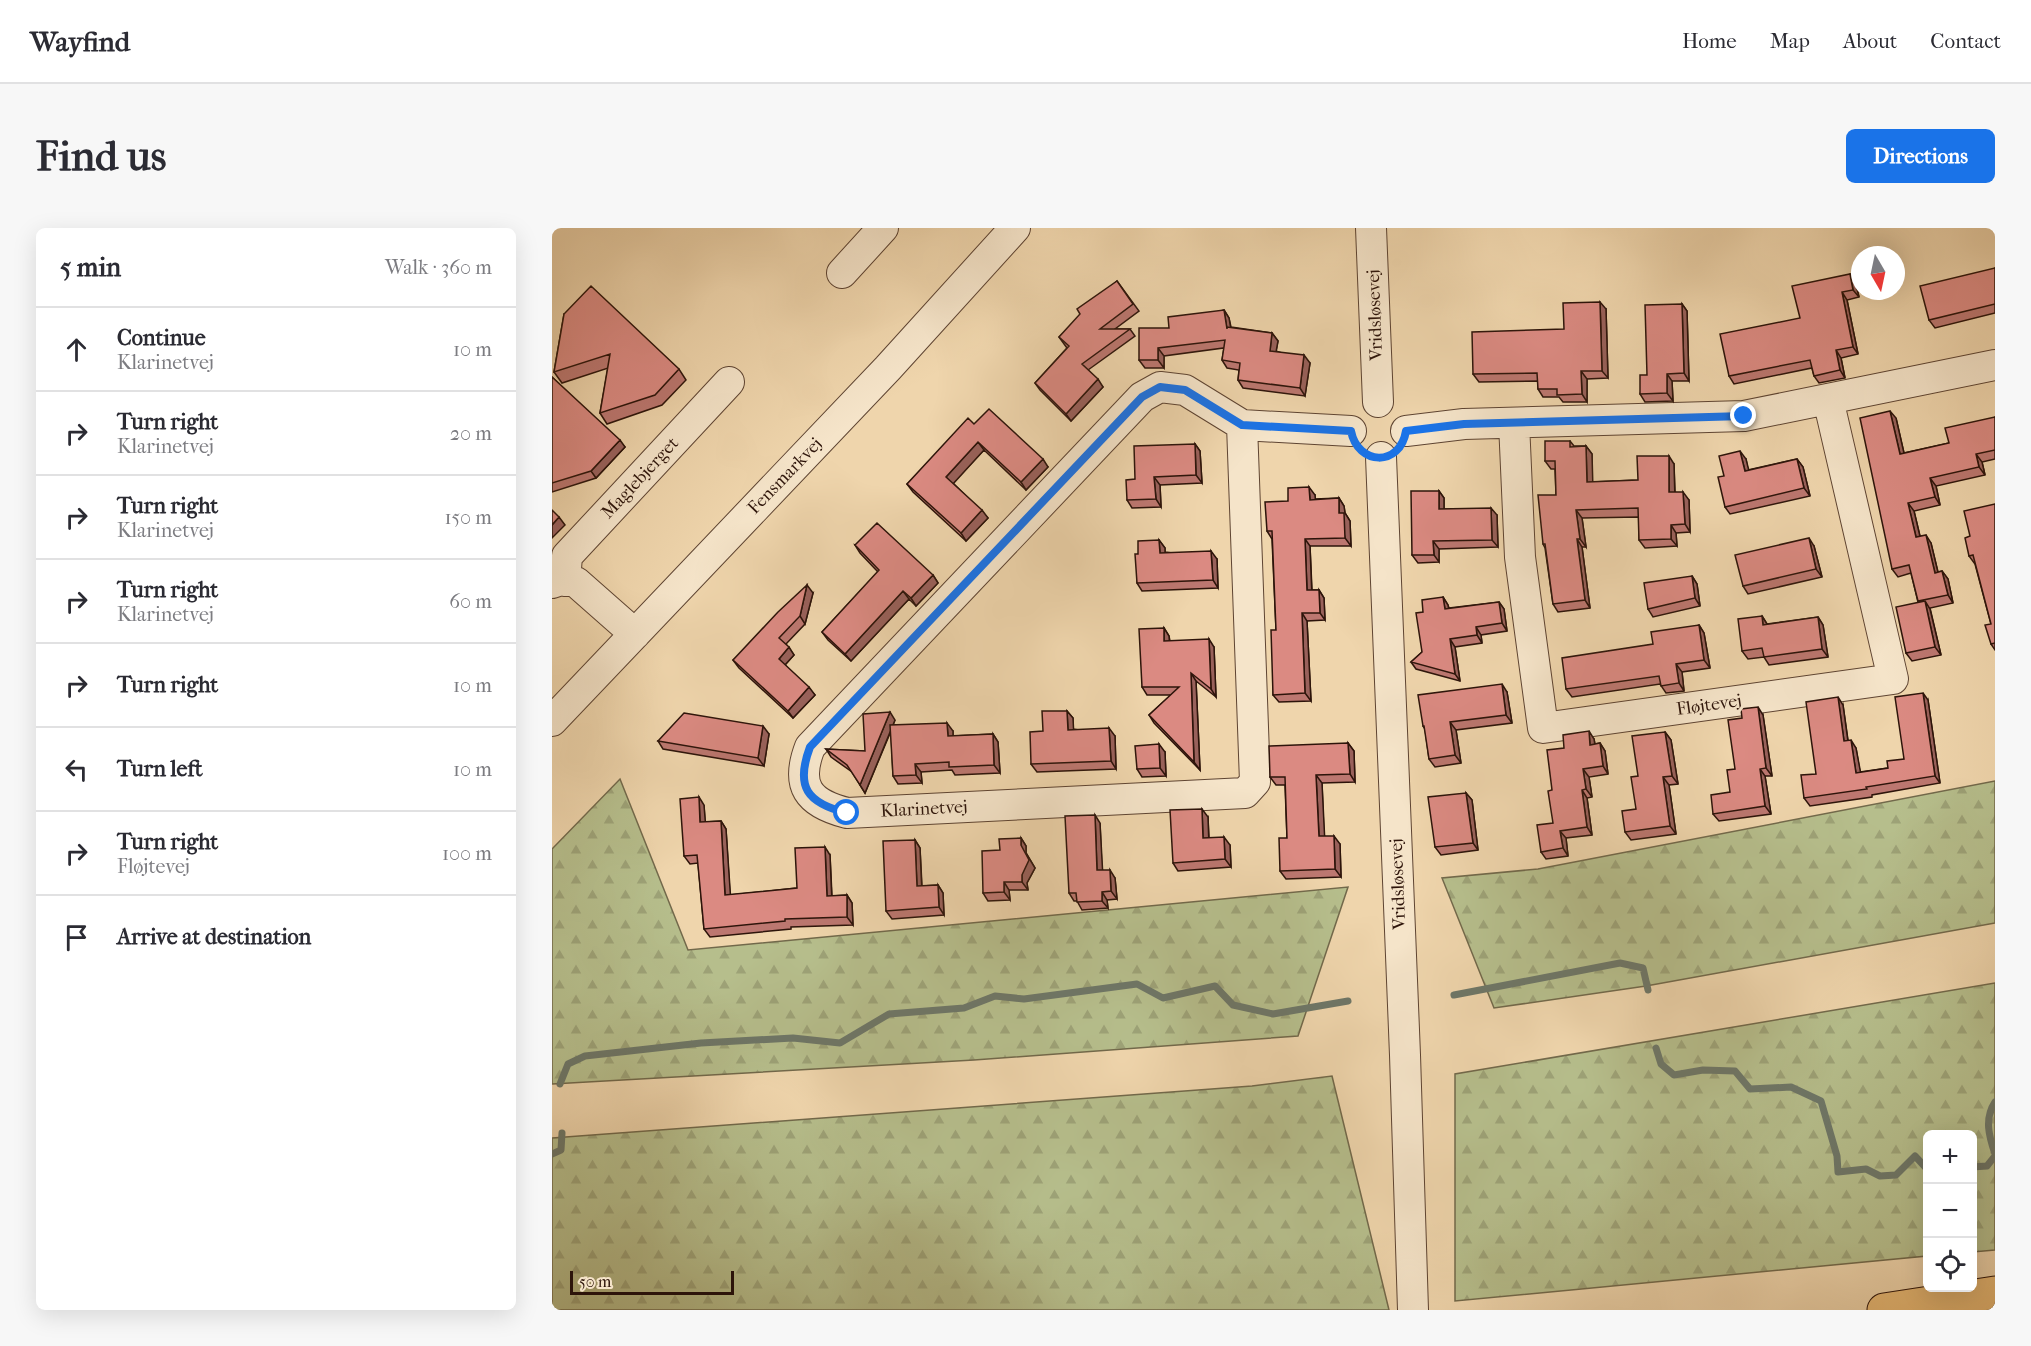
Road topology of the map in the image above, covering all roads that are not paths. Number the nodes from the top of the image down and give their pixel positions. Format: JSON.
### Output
{"nodes":[{"id":1,"x":883,"y":228,"type":"edge"},
{"id":2,"x":1015,"y":228,"type":"edge"},
{"id":3,"x":1371,"y":228,"type":"edge"},
{"id":4,"x":842,"y":273,"type":"dead end"},
{"id":5,"x":1995,"y":365,"type":"edge"},
{"id":6,"x":729,"y":382,"type":"dead end"},
{"id":7,"x":1828,"y":399,"type":"junction"},
{"id":8,"x":1378,"y":402,"type":"junction"},
{"id":9,"x":1514,"y":423,"type":"junction"},
{"id":10,"x":1242,"y":425,"type":"junction"},
{"id":11,"x":1351,"y":431,"type":"junction"},
{"id":12,"x":1406,"y":431,"type":"junction"},
{"id":13,"x":1381,"y":457,"type":"junction"},
{"id":14,"x":559,"y":582,"type":"edge"},
{"id":15,"x":635,"y":634,"type":"junction"},
{"id":16,"x":552,"y":721,"type":"edge"},
{"id":17,"x":1995,"y":1293,"type":"edge"},
{"id":18,"x":1412,"y":1305,"type":"edge"},
{"id":19,"x":1884,"y":1310,"type":"edge"}],
"edges":[{"from":1,"to":4,"type":"street"},
{"from":2,"to":15,"type":"street","name":"Fensmarkvej"},
{"from":3,"to":8,"type":"street","name":"Vridsløsevej"},
{"from":5,"to":7,"type":"street"},
{"from":6,"to":14,"type":"street","name":"Maglebjerget"},
{"from":7,"to":9,"type":"street"},
{"from":7,"to":9,"type":"street","name":"Fløjtevej"},
{"from":8,"to":11,"type":"street"},
{"from":8,"to":12,"type":"street"},
{"from":9,"to":12,"type":"street"},
{"from":10,"to":10,"type":"street","name":"Klarinetvej"},
{"from":10,"to":11,"type":"street","name":"Klarinetvej"},
{"from":11,"to":13,"type":"street"},
{"from":12,"to":13,"type":"street"},
{"from":13,"to":18,"type":"street","name":"Vridsløsevej"},
{"from":14,"to":15,"type":"street","name":"Maglebjerget"},
{"from":15,"to":16,"type":"street","name":"Fensmarkvej"},
{"from":17,"to":19,"type":"highway"}]}
